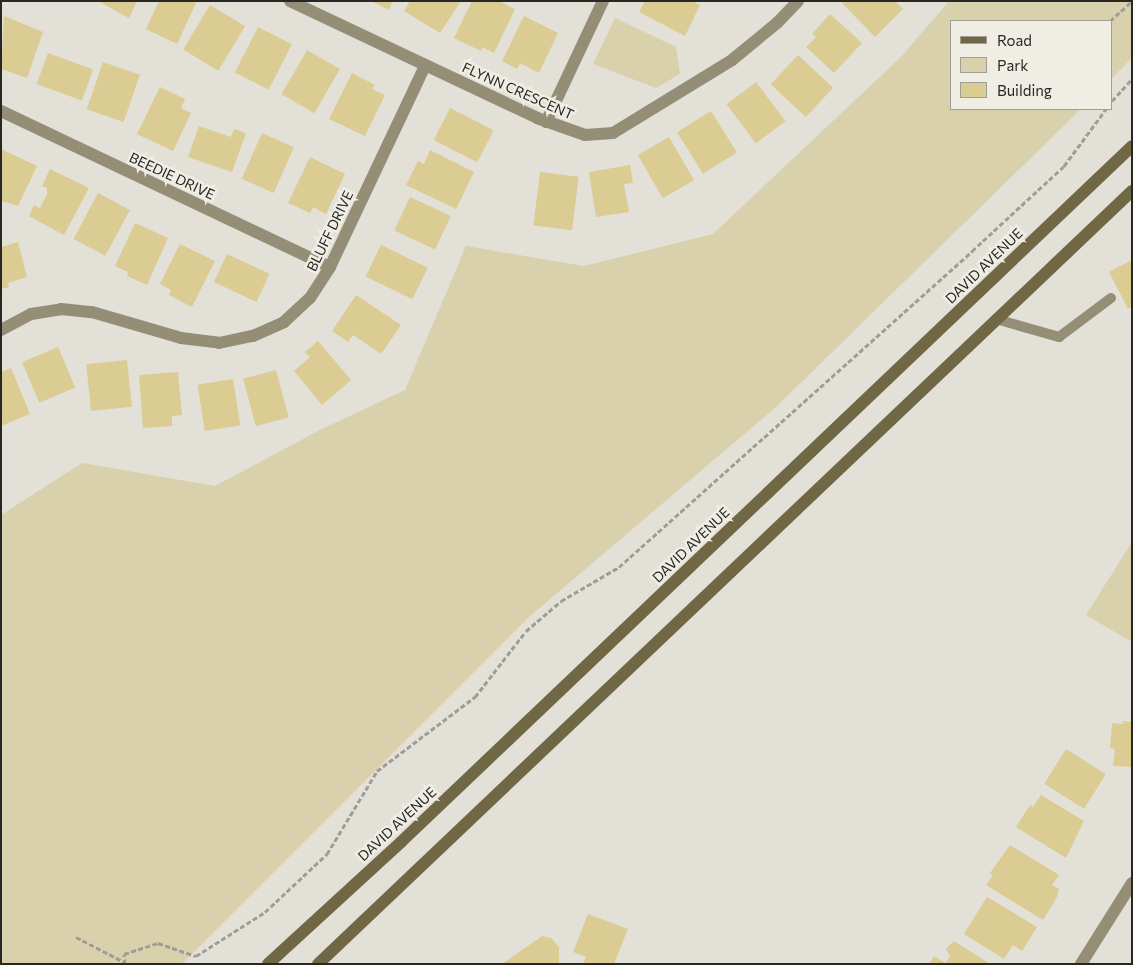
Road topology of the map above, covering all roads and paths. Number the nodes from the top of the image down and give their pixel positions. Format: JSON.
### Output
{"nodes":[{"id":1,"x":290,"y":1,"type":"edge"},
{"id":2,"x":603,"y":1,"type":"edge"},
{"id":3,"x":798,"y":1,"type":"edge"},
{"id":4,"x":1132,"y":1,"type":"edge"},
{"id":5,"x":1111,"y":20,"type":"edge"},
{"id":6,"x":425,"y":66,"type":"junction"},
{"id":7,"x":1132,"y":80,"type":"edge"},
{"id":8,"x":1113,"y":101,"type":"edge"},
{"id":9,"x":1105,"y":110,"type":"edge"},
{"id":10,"x":1,"y":111,"type":"edge"},
{"id":11,"x":546,"y":122,"type":"junction"},
{"id":12,"x":1132,"y":146,"type":"edge"},
{"id":13,"x":1132,"y":190,"type":"edge"},
{"id":14,"x":330,"y":267,"type":"junction"},
{"id":15,"x":1111,"y":298,"type":"dead end"},
{"id":16,"x":996,"y":319,"type":"junction"},
{"id":17,"x":1,"y":330,"type":"edge"},
{"id":18,"x":1132,"y":883,"type":"edge"},
{"id":19,"x":76,"y":937,"type":"dead end"},
{"id":20,"x":125,"y":963,"type":"edge"},
{"id":21,"x":268,"y":964,"type":"edge"},
{"id":22,"x":318,"y":964,"type":"edge"},
{"id":23,"x":1081,"y":964,"type":"edge"}],
"edges":[{"from":1,"to":6,"type":"street","name":"FLYNN CRESCENT"},
{"from":2,"to":11,"type":"street"},
{"from":3,"to":11,"type":"street","name":"FLYNN CRESCENT"},
{"from":4,"to":5,"type":"path"},
{"from":6,"to":11,"type":"street","name":"FLYNN CRESCENT"},
{"from":6,"to":14,"type":"street","name":"BLUFF DRIVE"},
{"from":7,"to":8,"type":"path"},
{"from":9,"to":20,"type":"path"},
{"from":10,"to":14,"type":"street","name":"BEEDIE DRIVE"},
{"from":12,"to":21,"type":"main road","name":"DAVID AVENUE"},
{"from":13,"to":16,"type":"main road"},
{"from":14,"to":17,"type":"street","name":"BLUFF DRIVE"},
{"from":15,"to":16,"type":"lane"},
{"from":16,"to":22,"type":"main road"},
{"from":18,"to":23,"type":"street"},
{"from":19,"to":20,"type":"path"}]}
